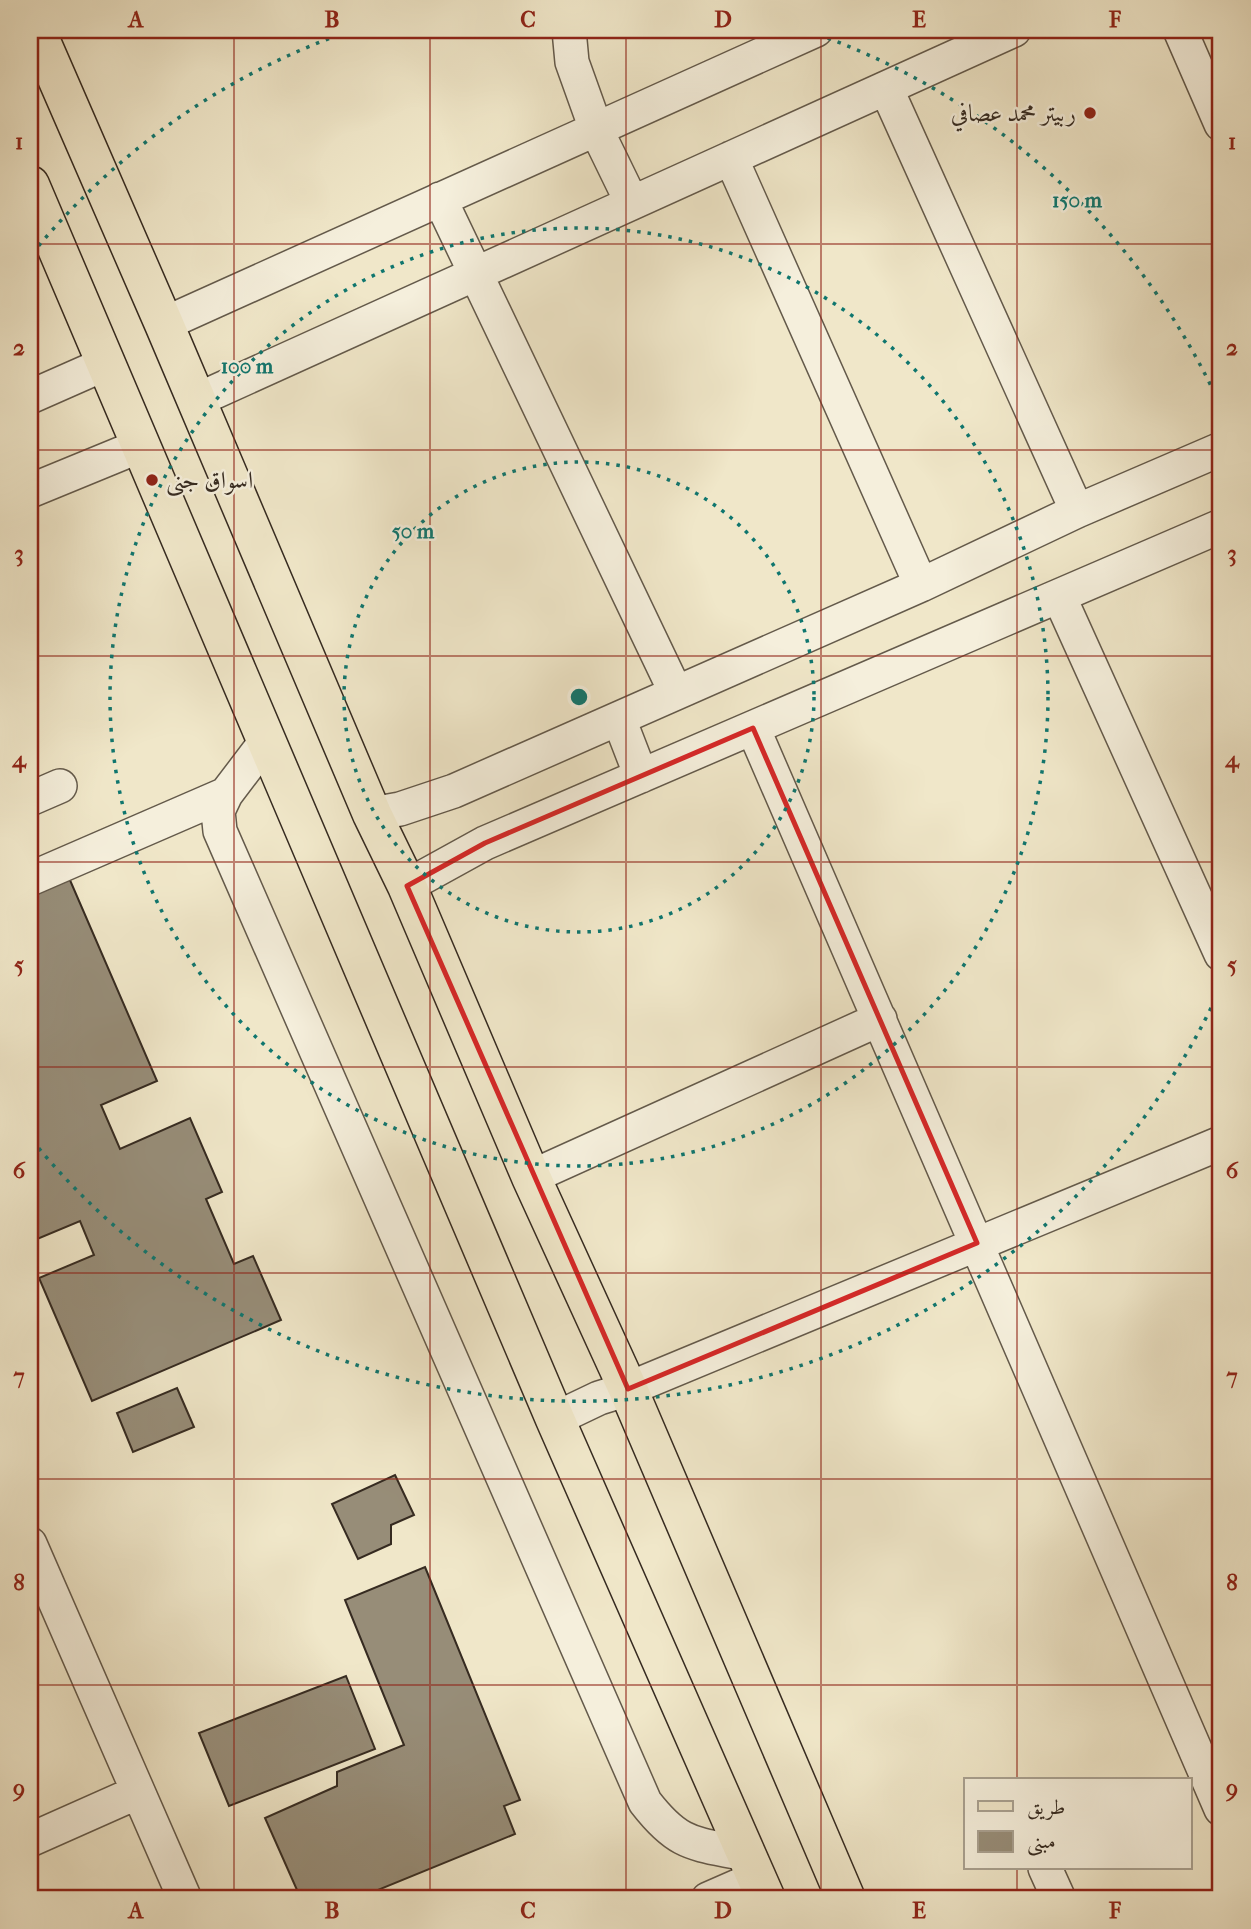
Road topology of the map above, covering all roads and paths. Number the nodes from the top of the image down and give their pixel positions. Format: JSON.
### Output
{"nodes":[{"id":1,"x":36,"y":30,"type":"edge"},
{"id":2,"x":569,"y":30,"type":"edge"},
{"id":3,"x":816,"y":30,"type":"edge"},
{"id":4,"x":1014,"y":30,"type":"edge"},
{"id":5,"x":1180,"y":30,"type":"edge"},
{"id":6,"x":886,"y":88,"type":"junction"},
{"id":7,"x":1221,"y":124,"type":"edge"},
{"id":8,"x":596,"y":129,"type":"junction"},
{"id":9,"x":731,"y":158,"type":"junction"},
{"id":10,"x":30,"y":185,"type":"edge"},
{"id":11,"x":440,"y":199,"type":"junction"},
{"id":12,"x":632,"y":203,"type":"junction"},
{"id":13,"x":476,"y":273,"type":"junction"},
{"id":14,"x":164,"y":324,"type":"junction"},
{"id":15,"x":107,"y":363,"type":"junction"},
{"id":16,"x":30,"y":397,"type":"edge"},
{"id":17,"x":197,"y":400,"type":"junction"},
{"id":18,"x":142,"y":444,"type":"junction"},
{"id":19,"x":1221,"y":449,"type":"edge"},
{"id":20,"x":30,"y":491,"type":"edge"},
{"id":21,"x":1077,"y":511,"type":"junction"},
{"id":22,"x":1221,"y":526,"type":"edge"},
{"id":23,"x":920,"y":585,"type":"junction"},
{"id":24,"x":1059,"y":596,"type":"junction"},
{"id":25,"x":676,"y":694,"type":"junction"},
{"id":26,"x":619,"y":719,"type":"junction"},
{"id":27,"x":753,"y":728,"type":"junction"},
{"id":28,"x":267,"y":740,"type":"junction"},
{"id":29,"x":642,"y":776,"type":"junction"},
{"id":30,"x":60,"y":786,"type":"dead end"},
{"id":31,"x":226,"y":794,"type":"junction"},
{"id":32,"x":30,"y":799,"type":"edge"},
{"id":33,"x":372,"y":814,"type":"junction"},
{"id":34,"x":30,"y":879,"type":"edge"},
{"id":35,"x":407,"y":886,"type":"junction"},
{"id":36,"x":1221,"y":954,"type":"edge"},
{"id":37,"x":880,"y":1019,"type":"junction"},
{"id":38,"x":1221,"y":1143,"type":"edge"},
{"id":39,"x":531,"y":1177,"type":"junction"},
{"id":40,"x":977,"y":1243,"type":"junction"},
{"id":41,"x":628,"y":1389,"type":"junction"},
{"id":42,"x":555,"y":1419,"type":"junction"},
{"id":43,"x":30,"y":1544,"type":"edge"},
{"id":44,"x":138,"y":1792,"type":"junction"},
{"id":45,"x":1221,"y":1808,"type":"edge"},
{"id":46,"x":30,"y":1840,"type":"edge"},
{"id":47,"x":1046,"y":1870,"type":"edge"},
{"id":48,"x":756,"y":1877,"type":"edge"},
{"id":49,"x":185,"y":1899,"type":"edge"},
{"id":50,"x":708,"y":1899,"type":"edge"},
{"id":51,"x":846,"y":1899,"type":"edge"},
{"id":52,"x":1059,"y":1899,"type":"edge"}],
"edges":[{"from":1,"to":14,"type":"main road"},
{"from":2,"to":8,"type":"street"},
{"from":3,"to":8,"type":"street"},
{"from":4,"to":6,"type":"street"},
{"from":5,"to":7,"type":"street"},
{"from":6,"to":9,"type":"street"},
{"from":6,"to":21,"type":"street"},
{"from":8,"to":11,"type":"street"},
{"from":8,"to":12,"type":"street"},
{"from":9,"to":12,"type":"street"},
{"from":9,"to":23,"type":"street"},
{"from":10,"to":15,"type":"main road"},
{"from":11,"to":13,"type":"street"},
{"from":11,"to":14,"type":"street"},
{"from":12,"to":13,"type":"street"},
{"from":13,"to":17,"type":"street"},
{"from":13,"to":25,"type":"street"},
{"from":14,"to":17,"type":"main road"},
{"from":15,"to":16,"type":"street"},
{"from":15,"to":18,"type":"main road"},
{"from":17,"to":33,"type":"main road"},
{"from":18,"to":20,"type":"street"},
{"from":18,"to":28,"type":"main road"},
{"from":19,"to":21,"type":"street"},
{"from":21,"to":23,"type":"street"},
{"from":22,"to":24,"type":"street"},
{"from":23,"to":25,"type":"street"},
{"from":24,"to":27,"type":"street"},
{"from":24,"to":36,"type":"street"},
{"from":25,"to":26,"type":"street"},
{"from":26,"to":29,"type":"street"},
{"from":26,"to":33,"type":"street"},
{"from":27,"to":29,"type":"street"},
{"from":27,"to":37,"type":"street"},
{"from":28,"to":31,"type":"street"},
{"from":28,"to":42,"type":"main road"},
{"from":29,"to":35,"type":"street"},
{"from":30,"to":32,"type":"street"},
{"from":31,"to":34,"type":"street"},
{"from":31,"to":48,"type":"street"},
{"from":33,"to":35,"type":"main road"},
{"from":35,"to":39,"type":"main road"},
{"from":37,"to":39,"type":"street"},
{"from":37,"to":40,"type":"street"},
{"from":38,"to":40,"type":"street"},
{"from":39,"to":41,"type":"main road"},
{"from":40,"to":41,"type":"street"},
{"from":40,"to":45,"type":"street"},
{"from":41,"to":42,"type":"street"},
{"from":41,"to":51,"type":"main road"},
{"from":42,"to":48,"type":"main road"},
{"from":43,"to":44,"type":"street"},
{"from":44,"to":46,"type":"street"},
{"from":44,"to":49,"type":"street"},
{"from":47,"to":52,"type":"street"},
{"from":48,"to":50,"type":"street"}]}
